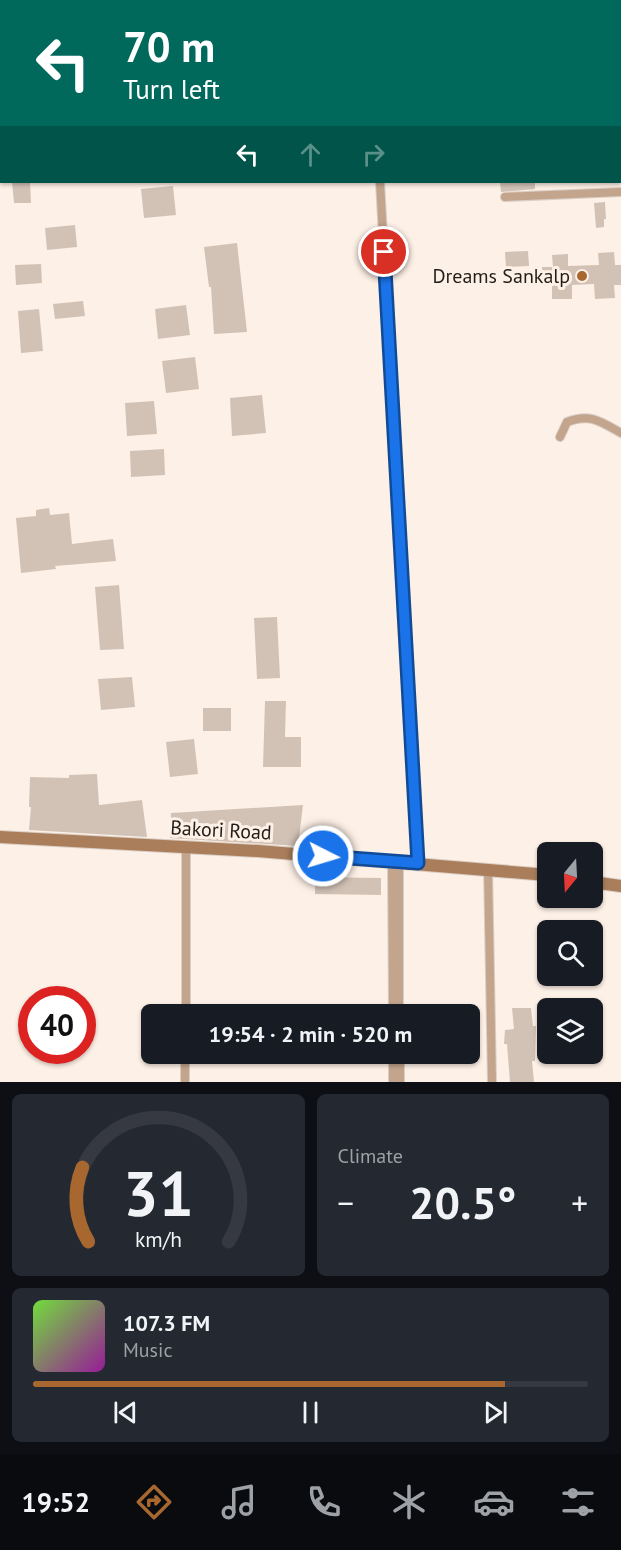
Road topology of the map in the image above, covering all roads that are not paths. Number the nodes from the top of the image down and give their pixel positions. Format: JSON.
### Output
{"nodes":[{"id":1,"x":380,"y":183,"type":"edge"},
{"id":2,"x":621,"y":192,"type":"edge"},
{"id":3,"x":505,"y":197,"type":"dead end"},
{"id":4,"x":621,"y":433,"type":"edge"},
{"id":5,"x":560,"y":437,"type":"dead end"},
{"id":6,"x":0,"y":837,"type":"edge"},
{"id":7,"x":186,"y":848,"type":"junction"},
{"id":8,"x":396,"y":862,"type":"junction"},
{"id":9,"x":418,"y":863,"type":"junction"},
{"id":10,"x":488,"y":869,"type":"junction"},
{"id":11,"x":537,"y":874,"type":"edge"},
{"id":12,"x":603,"y":884,"type":"edge"},
{"id":13,"x":621,"y":886,"type":"edge"},
{"id":14,"x":186,"y":1004,"type":"edge"},
{"id":15,"x":393,"y":1004,"type":"edge"},
{"id":16,"x":399,"y":1004,"type":"edge"},
{"id":17,"x":185,"y":1064,"type":"edge"},
{"id":18,"x":393,"y":1064,"type":"edge"},
{"id":19,"x":400,"y":1064,"type":"edge"},
{"id":20,"x":185,"y":1082,"type":"edge"},
{"id":21,"x":393,"y":1082,"type":"edge"},
{"id":22,"x":400,"y":1082,"type":"edge"},
{"id":23,"x":492,"y":1082,"type":"edge"}],
"edges":[{"from":1,"to":9,"type":"street"},
{"from":2,"to":3,"type":"street"},
{"from":4,"to":5,"type":"street"},
{"from":6,"to":7,"type":"street","name":"Bakori Road"},
{"from":7,"to":8,"type":"street","name":"Bakori Road"},
{"from":7,"to":14,"type":"street"},
{"from":8,"to":9,"type":"street","name":"Bakori Road"},
{"from":8,"to":15,"type":"street"},
{"from":8,"to":16,"type":"street"},
{"from":9,"to":10,"type":"street","name":"Bakori Road"},
{"from":10,"to":11,"type":"street","name":"Bakori Road"},
{"from":10,"to":23,"type":"street"},
{"from":12,"to":13,"type":"street"},
{"from":17,"to":20,"type":"street"},
{"from":18,"to":21,"type":"street"},
{"from":19,"to":22,"type":"street"}]}
